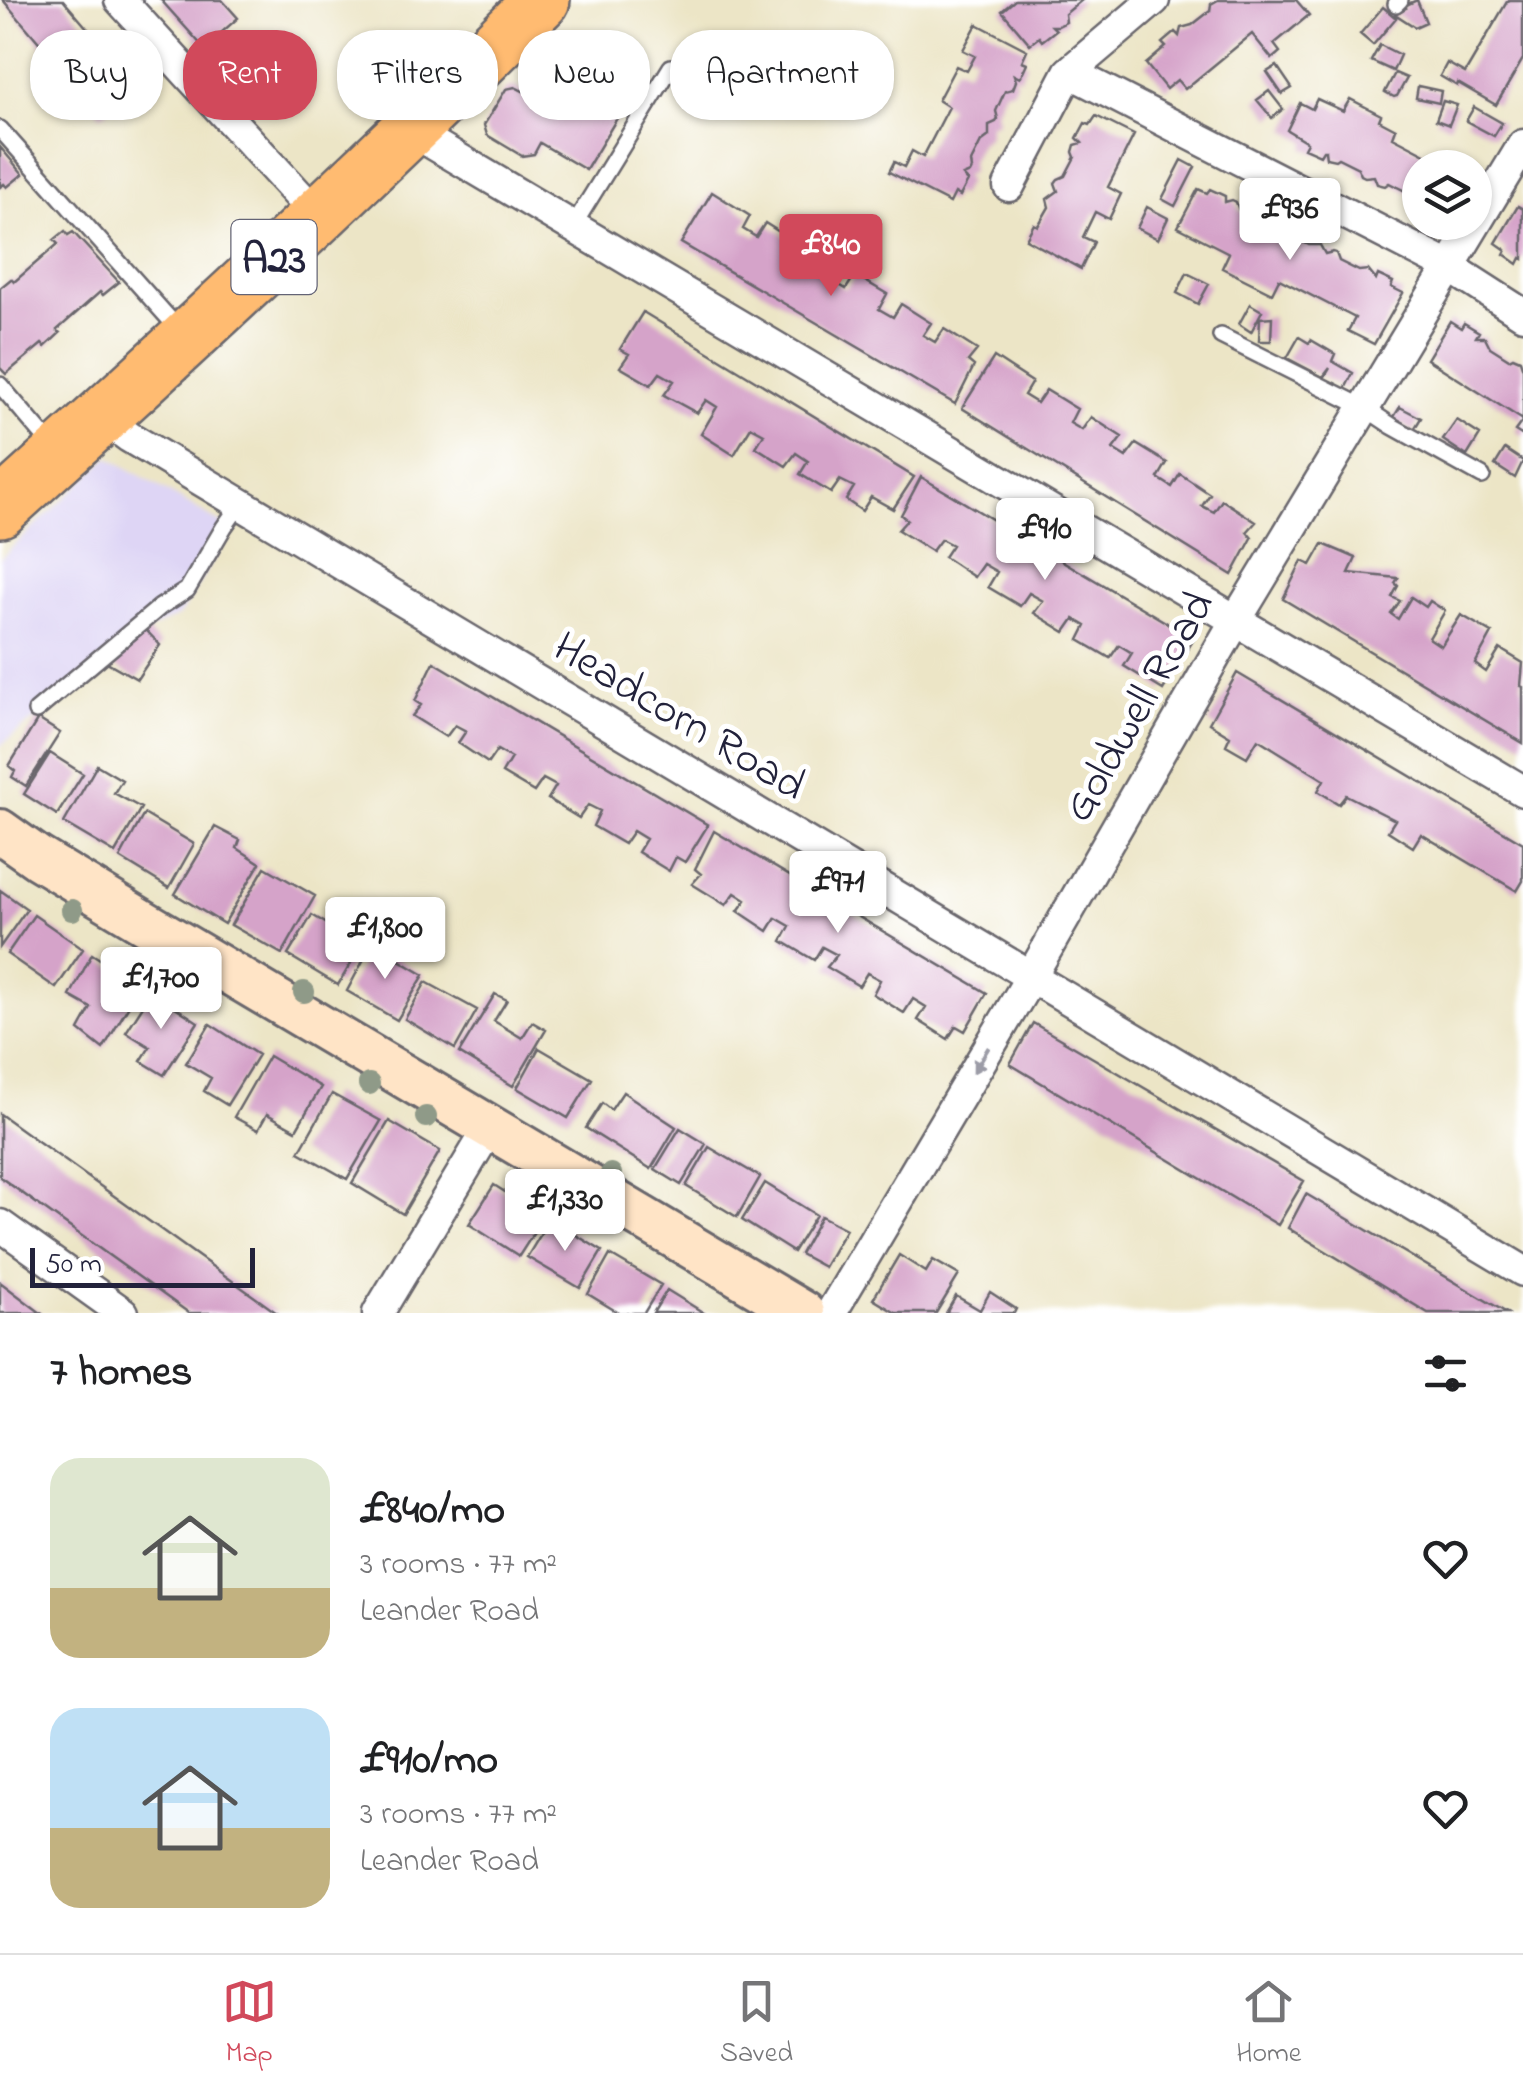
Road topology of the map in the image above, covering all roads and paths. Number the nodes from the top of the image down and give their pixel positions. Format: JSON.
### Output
{"nodes":[{"id":1,"x":120,"y":0,"type":"edge"},
{"id":2,"x":542,"y":0,"type":"edge"},
{"id":3,"x":1154,"y":0,"type":"edge"},
{"id":4,"x":670,"y":69,"type":"edge"},
{"id":5,"x":1069,"y":72,"type":"junction"},
{"id":6,"x":0,"y":129,"type":"edge"},
{"id":7,"x":410,"y":130,"type":"junction"},
{"id":8,"x":1523,"y":145,"type":"edge"},
{"id":9,"x":1009,"y":186,"type":"dead end"},
{"id":10,"x":318,"y":216,"type":"junction"},
{"id":11,"x":573,"y":226,"type":"junction"},
{"id":12,"x":1450,"y":268,"type":"junction"},
{"id":13,"x":1523,"y":314,"type":"edge"},
{"id":14,"x":1222,"y":336,"type":"dead end"},
{"id":15,"x":187,"y":338,"type":"junction"},
{"id":16,"x":0,"y":385,"type":"edge"},
{"id":17,"x":1365,"y":408,"type":"junction"},
{"id":18,"x":102,"y":417,"type":"junction"},
{"id":19,"x":60,"y":455,"type":"junction"},
{"id":20,"x":1482,"y":476,"type":"dead end"},
{"id":21,"x":241,"y":503,"type":"junction"},
{"id":22,"x":0,"y":509,"type":"edge"},
{"id":23,"x":1236,"y":620,"type":"junction"},
{"id":24,"x":36,"y":711,"type":"dead end"},
{"id":25,"x":1523,"y":791,"type":"edge"},
{"id":26,"x":0,"y":831,"type":"edge"},
{"id":27,"x":1031,"y":976,"type":"junction"},
{"id":28,"x":490,"y":1127,"type":"junction"},
{"id":29,"x":0,"y":1225,"type":"edge"},
{"id":30,"x":1523,"y":1271,"type":"edge"},
{"id":31,"x":123,"y":1313,"type":"edge"},
{"id":32,"x":378,"y":1313,"type":"edge"},
{"id":33,"x":803,"y":1313,"type":"edge"},
{"id":34,"x":831,"y":1313,"type":"edge"}],
"edges":[{"from":1,"to":10,"type":"street"},
{"from":2,"to":7,"type":"highway","number":"A23"},
{"from":3,"to":5,"type":"street"},
{"from":4,"to":11,"type":"lane"},
{"from":5,"to":9,"type":"street"},
{"from":5,"to":12,"type":"street"},
{"from":6,"to":15,"type":"lane"},
{"from":7,"to":10,"type":"highway","number":"A23"},
{"from":7,"to":11,"type":"street"},
{"from":8,"to":12,"type":"street","name":"Goldwell Road"},
{"from":10,"to":15,"type":"highway","number":"A23"},
{"from":11,"to":23,"type":"street"},
{"from":12,"to":13,"type":"street"},
{"from":12,"to":17,"type":"street","name":"Goldwell Road"},
{"from":14,"to":17,"type":"lane"},
{"from":15,"to":18,"type":"highway","number":"A23"},
{"from":16,"to":19,"type":"lane"},
{"from":17,"to":20,"type":"lane"},
{"from":17,"to":23,"type":"street","name":"Goldwell Road"},
{"from":18,"to":19,"type":"highway","number":"A23"},
{"from":18,"to":21,"type":"street","name":"Headcorn Road"},
{"from":19,"to":22,"type":"highway","number":"A23"},
{"from":21,"to":24,"type":"lane"},
{"from":21,"to":27,"type":"street","name":"Headcorn Road"},
{"from":23,"to":25,"type":"street"},
{"from":23,"to":27,"type":"street","name":"Goldwell Road"},
{"from":26,"to":28,"type":"street"},
{"from":27,"to":30,"type":"street","name":"Headcorn Road"},
{"from":27,"to":34,"type":"street","name":"Goldwell Road","one_way":true},
{"from":28,"to":32,"type":"street"},
{"from":28,"to":33,"type":"street"},
{"from":29,"to":31,"type":"street"}]}
